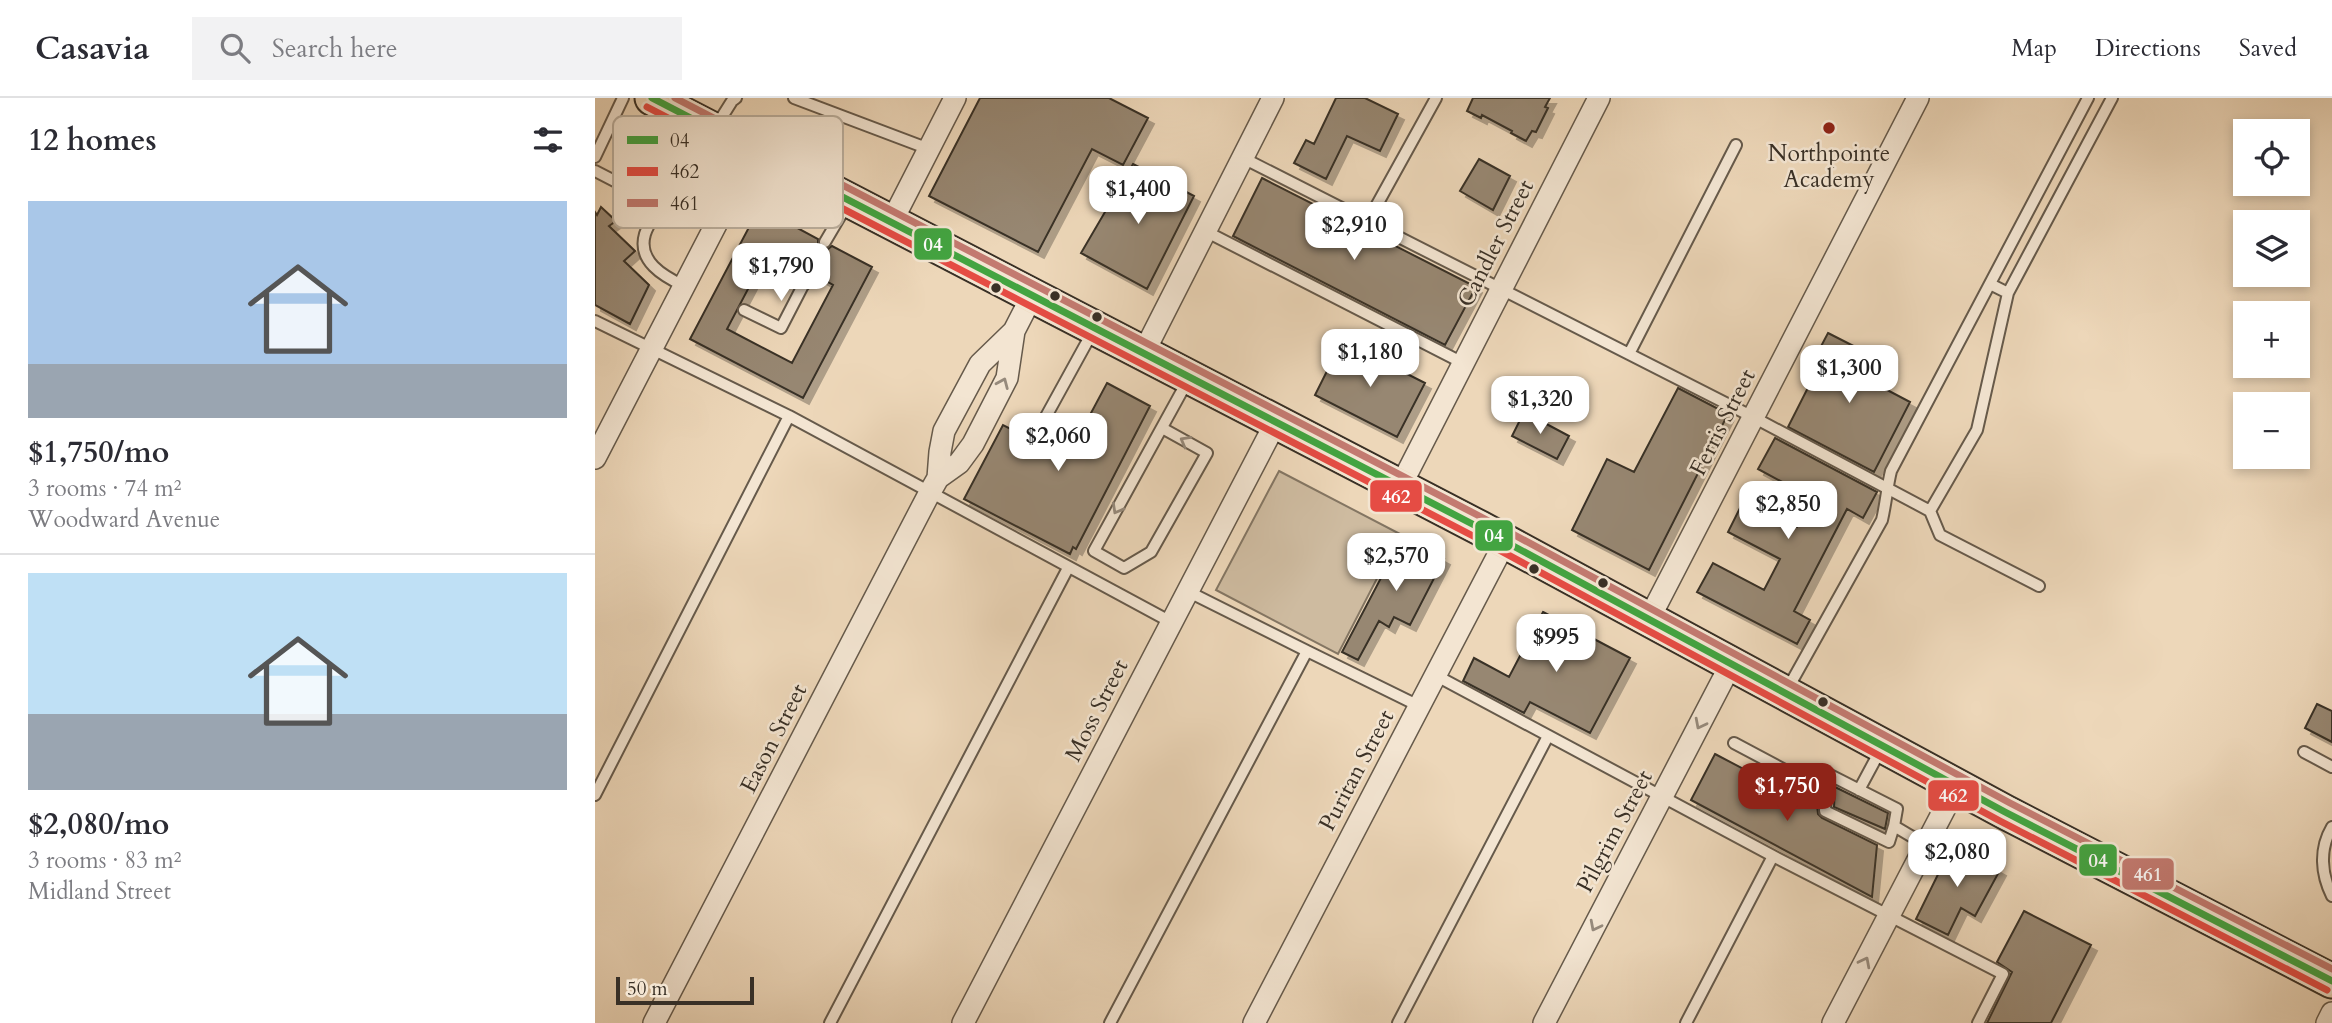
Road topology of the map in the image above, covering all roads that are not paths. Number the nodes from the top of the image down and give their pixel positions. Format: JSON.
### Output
{"nodes":[{"id":1,"x":622,"y":98,"type":"edge"},
{"id":2,"x":652,"y":98,"type":"edge"},
{"id":3,"x":736,"y":98,"type":"edge"},
{"id":4,"x":794,"y":98,"type":"edge"},
{"id":5,"x":955,"y":98,"type":"edge"},
{"id":6,"x":1273,"y":98,"type":"edge"},
{"id":7,"x":1436,"y":98,"type":"edge"},
{"id":8,"x":1599,"y":98,"type":"edge"},
{"id":9,"x":1918,"y":98,"type":"edge"},
{"id":10,"x":2088,"y":98,"type":"edge"},
{"id":11,"x":2112,"y":98,"type":"edge"},
{"id":12,"x":614,"y":116,"type":"edge"},
{"id":13,"x":687,"y":116,"type":"edge"},
{"id":14,"x":723,"y":116,"type":"edge"},
{"id":15,"x":842,"y":116,"type":"edge"},
{"id":16,"x":843,"y":117,"type":"edge"},
{"id":17,"x":613,"y":118,"type":"edge"},
{"id":18,"x":1736,"y":145,"type":"dead end"},
{"id":19,"x":929,"y":149,"type":"junction"},
{"id":20,"x":595,"y":157,"type":"edge"},
{"id":21,"x":1243,"y":158,"type":"junction"},
{"id":22,"x":595,"y":171,"type":"edge"},
{"id":23,"x":613,"y":180,"type":"edge"},
{"id":24,"x":843,"y":198,"type":"edge"},
{"id":25,"x":849,"y":201,"type":"junction"},
{"id":26,"x":843,"y":212,"type":"edge"},
{"id":27,"x":1368,"y":221,"type":"junction"},
{"id":28,"x":891,"y":223,"type":"junction"},
{"id":29,"x":648,"y":228,"type":"edge"},
{"id":30,"x":714,"y":228,"type":"edge"},
{"id":31,"x":834,"y":228,"type":"edge"},
{"id":32,"x":1205,"y":231,"type":"junction"},
{"id":33,"x":825,"y":243,"type":"dead end"},
{"id":34,"x":813,"y":267,"type":"dead end"},
{"id":35,"x":771,"y":270,"type":"dead end"},
{"id":36,"x":1990,"y":284,"type":"junction"},
{"id":37,"x":804,"y":285,"type":"junction"},
{"id":38,"x":684,"y":286,"type":"junction"},
{"id":39,"x":1501,"y":289,"type":"junction"},
{"id":40,"x":2008,"y":293,"type":"junction"},
{"id":41,"x":1032,"y":296,"type":"junction"},
{"id":42,"x":744,"y":310,"type":"dead end"},
{"id":43,"x":595,"y":321,"type":"edge"},
{"id":44,"x":1095,"y":328,"type":"junction"},
{"id":45,"x":1014,"y":331,"type":"junction"},
{"id":46,"x":652,"y":349,"type":"junction"},
{"id":47,"x":1143,"y":354,"type":"junction"},
{"id":48,"x":1629,"y":354,"type":"junction"},
{"id":49,"x":1463,"y":363,"type":"junction"},
{"id":50,"x":1189,"y":377,"type":"junction"},
{"id":51,"x":789,"y":416,"type":"junction"},
{"id":52,"x":1753,"y":418,"type":"junction"},
{"id":53,"x":1276,"y":422,"type":"junction"},
{"id":54,"x":1163,"y":428,"type":"junction"},
{"id":55,"x":1038,"y":431,"type":"dead end"},
{"id":56,"x":595,"y":457,"type":"edge"},
{"id":57,"x":934,"y":485,"type":"junction"},
{"id":58,"x":1400,"y":487,"type":"junction"},
{"id":59,"x":1886,"y":488,"type":"junction"},
{"id":60,"x":1930,"y":511,"type":"junction"},
{"id":61,"x":1505,"y":542,"type":"junction"},
{"id":62,"x":1068,"y":568,"type":"junction"},
{"id":63,"x":2039,"y":586,"type":"dead end"},
{"id":64,"x":1187,"y":591,"type":"junction"},
{"id":65,"x":1648,"y":621,"type":"junction"},
{"id":66,"x":1171,"y":622,"type":"junction"},
{"id":67,"x":1307,"y":651,"type":"junction"},
{"id":68,"x":1731,"y":664,"type":"junction"},
{"id":69,"x":1435,"y":675,"type":"junction"},
{"id":70,"x":1786,"y":692,"type":"junction"},
{"id":71,"x":1419,"y":706,"type":"junction"},
{"id":72,"x":1548,"y":736,"type":"junction"},
{"id":73,"x":1734,"y":743,"type":"dead end"},
{"id":74,"x":1884,"y":745,"type":"junction"},
{"id":75,"x":2304,"y":752,"type":"dead end"},
{"id":76,"x":2332,"y":767,"type":"edge"},
{"id":77,"x":1957,"y":785,"type":"junction"},
{"id":78,"x":1852,"y":788,"type":"junction"},
{"id":79,"x":1826,"y":792,"type":"junction"},
{"id":80,"x":595,"y":794,"type":"edge"},
{"id":81,"x":1662,"y":797,"type":"junction"},
{"id":82,"x":1894,"y":826,"type":"junction"},
{"id":83,"x":2332,"y":827,"type":"edge"},
{"id":84,"x":1926,"y":845,"type":"junction"},
{"id":85,"x":1773,"y":856,"type":"junction"},
{"id":86,"x":2332,"y":896,"type":"edge"},
{"id":87,"x":1889,"y":916,"type":"junction"},
{"id":88,"x":2332,"y":981,"type":"edge"},
{"id":89,"x":2332,"y":1013,"type":"edge"},
{"id":90,"x":654,"y":1023,"type":"edge"},
{"id":91,"x":830,"y":1023,"type":"edge"},
{"id":92,"x":963,"y":1023,"type":"edge"},
{"id":93,"x":1110,"y":1023,"type":"edge"},
{"id":94,"x":1254,"y":1023,"type":"edge"},
{"id":95,"x":1398,"y":1023,"type":"edge"},
{"id":96,"x":1544,"y":1023,"type":"edge"},
{"id":97,"x":1686,"y":1023,"type":"edge"},
{"id":98,"x":1833,"y":1023,"type":"edge"},
{"id":99,"x":1978,"y":1023,"type":"edge"},
{"id":100,"x":2327,"y":1023,"type":"edge"}],
"edges":[{"from":1,"to":12,"type":"lane"},
{"from":2,"to":13,"type":"main road"},
{"from":3,"to":14,"type":"lane"},
{"from":4,"to":15,"type":"lane"},
{"from":5,"to":19,"type":"street"},
{"from":6,"to":21,"type":"street"},
{"from":7,"to":27,"type":"lane"},
{"from":8,"to":39,"type":"street","name":"Candler Street"},
{"from":9,"to":52,"type":"street","name":"Ferris Street"},
{"from":10,"to":36,"type":"lane"},
{"from":11,"to":40,"type":"lane"},
{"from":16,"to":19,"type":"lane"},
{"from":17,"to":20,"type":"lane"},
{"from":18,"to":48,"type":"lane"},
{"from":19,"to":28,"type":"street"},
{"from":21,"to":27,"type":"lane"},
{"from":21,"to":32,"type":"street"},
{"from":22,"to":23,"type":"lane"},
{"from":24,"to":25,"type":"main road"},
{"from":25,"to":26,"type":"lane"},
{"from":25,"to":28,"type":"main road"},
{"from":27,"to":39,"type":"lane"},
{"from":28,"to":41,"type":"main road"},
{"from":29,"to":38,"type":"lane"},
{"from":30,"to":38,"type":"street"},
{"from":31,"to":33,"type":"lane"},
{"from":32,"to":47,"type":"street"},
{"from":32,"to":49,"type":"lane"},
{"from":34,"to":37,"type":"lane"},
{"from":35,"to":37,"type":"lane"},
{"from":36,"to":40,"type":"lane"},
{"from":36,"to":59,"type":"lane"},
{"from":37,"to":42,"type":"lane"},
{"from":38,"to":46,"type":"street"},
{"from":39,"to":48,"type":"lane"},
{"from":39,"to":49,"type":"street","name":"Candler Street"},
{"from":40,"to":60,"type":"lane"},
{"from":41,"to":44,"type":"main road"},
{"from":41,"to":45,"type":"street","name":"Eason Street"},
{"from":43,"to":46,"type":"lane"},
{"from":44,"to":47,"type":"main road"},
{"from":44,"to":55,"type":"lane"},
{"from":45,"to":57,"type":"street","name":"Eason Street"},
{"from":57,"to":45,"type":"street","name":"Eason Street","one_way":true},
{"from":46,"to":51,"type":"lane"},
{"from":46,"to":56,"type":"street"},
{"from":47,"to":50,"type":"main road"},
{"from":48,"to":52,"type":"lane"},
{"from":49,"to":58,"type":"street","name":"Candler Street"},
{"from":50,"to":53,"type":"main road"},
{"from":50,"to":54,"type":"lane"},
{"from":51,"to":57,"type":"lane"},
{"from":51,"to":80,"type":"lane"},
{"from":52,"to":59,"type":"lane"},
{"from":52,"to":65,"type":"street","name":"Ferris Street"},
{"from":53,"to":58,"type":"main road"},
{"from":53,"to":64,"type":"street","name":"Moss Street"},
{"from":54,"to":54,"type":"lane","one_way":true},
{"from":57,"to":62,"type":"lane"},
{"from":57,"to":90,"type":"street","name":"Eason Street"},
{"from":58,"to":61,"type":"main road"},
{"from":59,"to":60,"type":"lane"},
{"from":59,"to":70,"type":"lane"},
{"from":60,"to":63,"type":"lane"},
{"from":61,"to":65,"type":"main road"},
{"from":61,"to":69,"type":"street","name":"Puritan Street"},
{"from":62,"to":66,"type":"lane"},
{"from":62,"to":91,"type":"lane"},
{"from":64,"to":66,"type":"street","name":"Moss Street"},
{"from":64,"to":67,"type":"lane"},
{"from":65,"to":68,"type":"main road"},
{"from":66,"to":92,"type":"street","name":"Moss Street"},
{"from":67,"to":71,"type":"lane"},
{"from":67,"to":93,"type":"lane"},
{"from":68,"to":70,"type":"main road"},
{"from":68,"to":81,"type":"street","name":"Pilgrim Street","one_way":true},
{"from":69,"to":71,"type":"street","name":"Puritan Street"},
{"from":69,"to":72,"type":"lane"},
{"from":70,"to":74,"type":"main road"},
{"from":71,"to":94,"type":"street","name":"Puritan Street"},
{"from":72,"to":81,"type":"lane"},
{"from":72,"to":95,"type":"lane"},
{"from":73,"to":79,"type":"lane"},
{"from":74,"to":77,"type":"main road"},
{"from":74,"to":78,"type":"lane"},
{"from":75,"to":76,"type":"lane"},
{"from":77,"to":84,"type":"street"},
{"from":77,"to":88,"type":"main road"},
{"from":78,"to":79,"type":"lane"},
{"from":78,"to":82,"type":"lane"},
{"from":79,"to":82,"type":"lane"},
{"from":81,"to":85,"type":"lane"},
{"from":81,"to":96,"type":"street","name":"Pilgrim Street","one_way":true},
{"from":82,"to":84,"type":"lane"},
{"from":83,"to":86,"type":"lane"},
{"from":84,"to":87,"type":"street"},
{"from":85,"to":87,"type":"lane"},
{"from":85,"to":97,"type":"lane"},
{"from":98,"to":87,"type":"street","one_way":true},
{"from":87,"to":99,"type":"lane"},
{"from":89,"to":100,"type":"street"}]}
